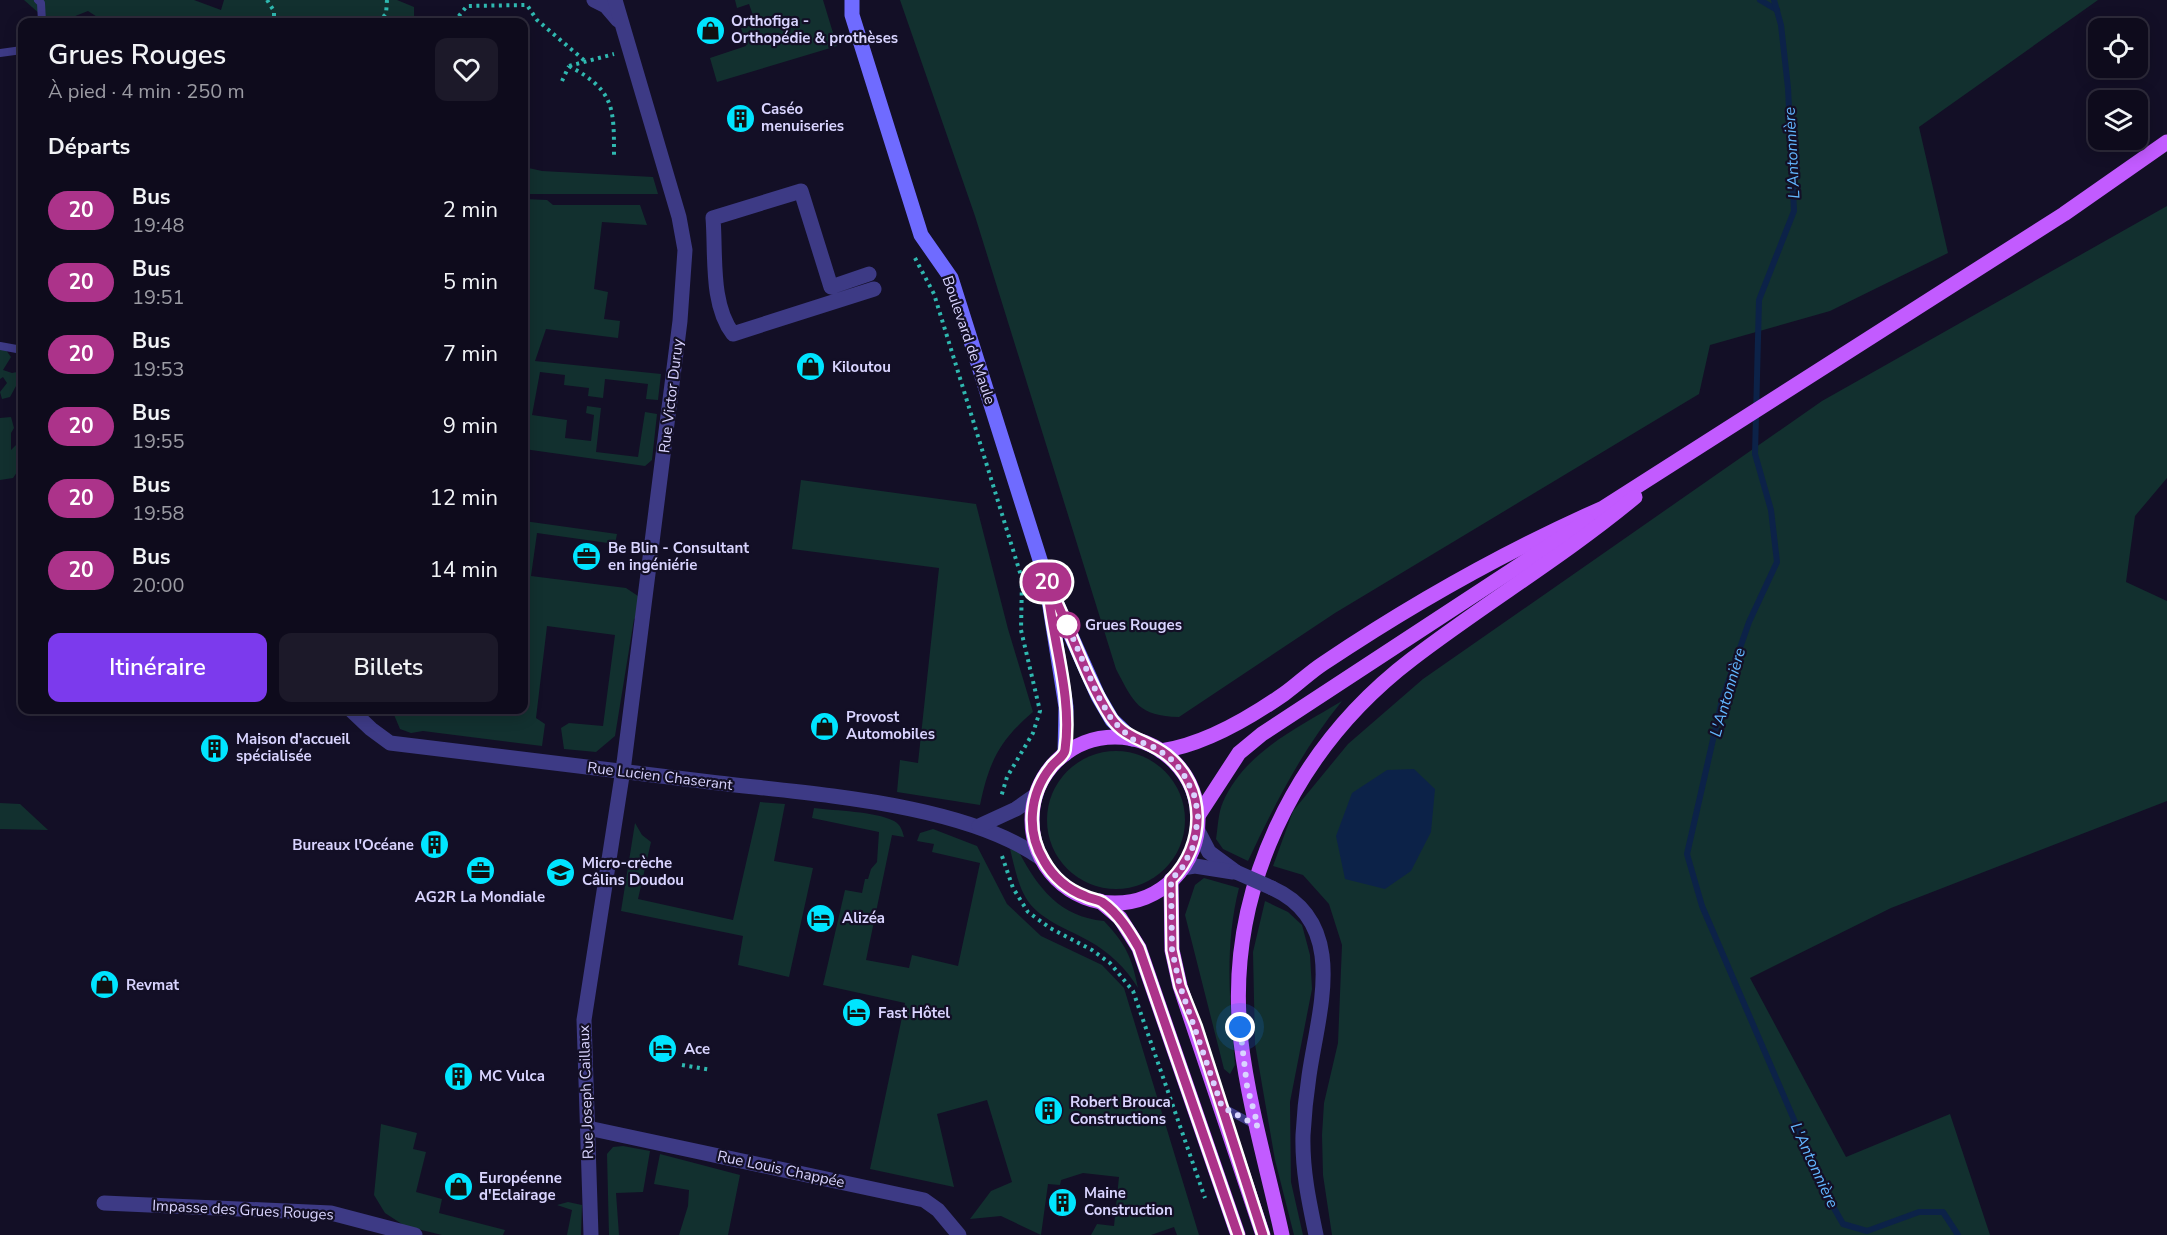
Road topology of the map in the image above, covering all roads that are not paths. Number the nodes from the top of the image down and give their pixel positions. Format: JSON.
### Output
{"nodes":[{"id":1,"x":38,"y":0,"type":"edge"},
{"id":2,"x":594,"y":0,"type":"edge"},
{"id":3,"x":615,"y":0,"type":"edge"},
{"id":4,"x":852,"y":0,"type":"edge"},
{"id":5,"x":42,"y":18,"type":"edge"},
{"id":6,"x":623,"y":27,"type":"junction"},
{"id":7,"x":18,"y":51,"type":"edge"},
{"id":8,"x":0,"y":53,"type":"edge"},
{"id":9,"x":2167,"y":142,"type":"edge"},
{"id":10,"x":872,"y":281,"type":"joint"},
{"id":11,"x":0,"y":346,"type":"edge"},
{"id":12,"x":18,"y":349,"type":"edge"},
{"id":13,"x":1680,"y":461,"type":"junction"},
{"id":14,"x":1603,"y":508,"type":"junction"},
{"id":15,"x":1047,"y":582,"type":"junction"},
{"id":16,"x":355,"y":714,"type":"edge"},
{"id":17,"x":1132,"y":739,"type":"junction"},
{"id":18,"x":1161,"y":751,"type":"junction"},
{"id":19,"x":1065,"y":754,"type":"junction"},
{"id":20,"x":623,"y":771,"type":"junction"},
{"id":21,"x":1036,"y":795,"type":"junction"},
{"id":22,"x":1197,"y":823,"type":"junction"},
{"id":23,"x":985,"y":830,"type":"junction"},
{"id":24,"x":1042,"y":859,"type":"junction"},
{"id":25,"x":1182,"y":868,"type":"junction"},
{"id":26,"x":1236,"y":872,"type":"junction"},
{"id":27,"x":1171,"y":880,"type":"junction"},
{"id":28,"x":1099,"y":901,"type":"junction"},
{"id":29,"x":1222,"y":1107,"type":"junction"},
{"id":30,"x":1258,"y":1126,"type":"junction"},
{"id":31,"x":588,"y":1128,"type":"junction"},
{"id":32,"x":104,"y":1203,"type":"dead end"},
{"id":33,"x":415,"y":1235,"type":"edge"},
{"id":34,"x":591,"y":1235,"type":"edge"},
{"id":35,"x":959,"y":1235,"type":"edge"},
{"id":36,"x":1238,"y":1235,"type":"edge"},
{"id":37,"x":1263,"y":1235,"type":"edge"},
{"id":38,"x":1282,"y":1235,"type":"edge"},
{"id":39,"x":1316,"y":1235,"type":"edge"}],
"edges":[{"from":1,"to":5,"type":"lane"},
{"from":2,"to":6,"type":"street","name":"Rue Victor Duruy"},
{"from":3,"to":6,"type":"street","name":"Rue Victor Duruy"},
{"from":4,"to":15,"type":"main road","name":"Boulevard de Maule"},
{"from":6,"to":20,"type":"street","name":"Rue Victor Duruy"},
{"from":7,"to":8,"type":"lane"},
{"from":9,"to":13,"type":"main road"},
{"from":10,"to":10,"type":"street"},
{"from":11,"to":12,"type":"lane"},
{"from":13,"to":14,"type":"main road"},
{"from":13,"to":30,"type":"main road"},
{"from":14,"to":18,"type":"main road"},
{"from":14,"to":22,"type":"main road"},
{"from":15,"to":17,"type":"main road","name":"Boulevard de Maule"},
{"from":15,"to":19,"type":"main road","name":"Boulevard de Maule"},
{"from":16,"to":20,"type":"street","name":"Rue Lucien Chaserant"},
{"from":17,"to":18,"type":"main road"},
{"from":17,"to":19,"type":"main road"},
{"from":18,"to":22,"type":"main road"},
{"from":19,"to":21,"type":"main road"},
{"from":20,"to":23,"type":"street","name":"Rue Lucien Chaserant"},
{"from":20,"to":31,"type":"street","name":"Rue Joseph Caillaux"},
{"from":21,"to":23,"type":"street"},
{"from":21,"to":24,"type":"main road"},
{"from":22,"to":25,"type":"main road"},
{"from":22,"to":26,"type":"street"},
{"from":23,"to":24,"type":"street","name":"Rue Lucien Chaserant"},
{"from":24,"to":28,"type":"main road"},
{"from":25,"to":26,"type":"street"},
{"from":25,"to":27,"type":"main road"},
{"from":26,"to":39,"type":"street","bridge":true},
{"from":27,"to":28,"type":"main road"},
{"from":27,"to":29,"type":"main road"},
{"from":28,"to":36,"type":"main road"},
{"from":29,"to":30,"type":"lane"},
{"from":29,"to":37,"type":"main road"},
{"from":30,"to":38,"type":"main road"},
{"from":31,"to":34,"type":"street","name":"Rue Joseph Caillaux"},
{"from":31,"to":35,"type":"street","name":"Rue Louis Chappée"},
{"from":32,"to":33,"type":"street","name":"Impasse des Grues Rouges"}]}
